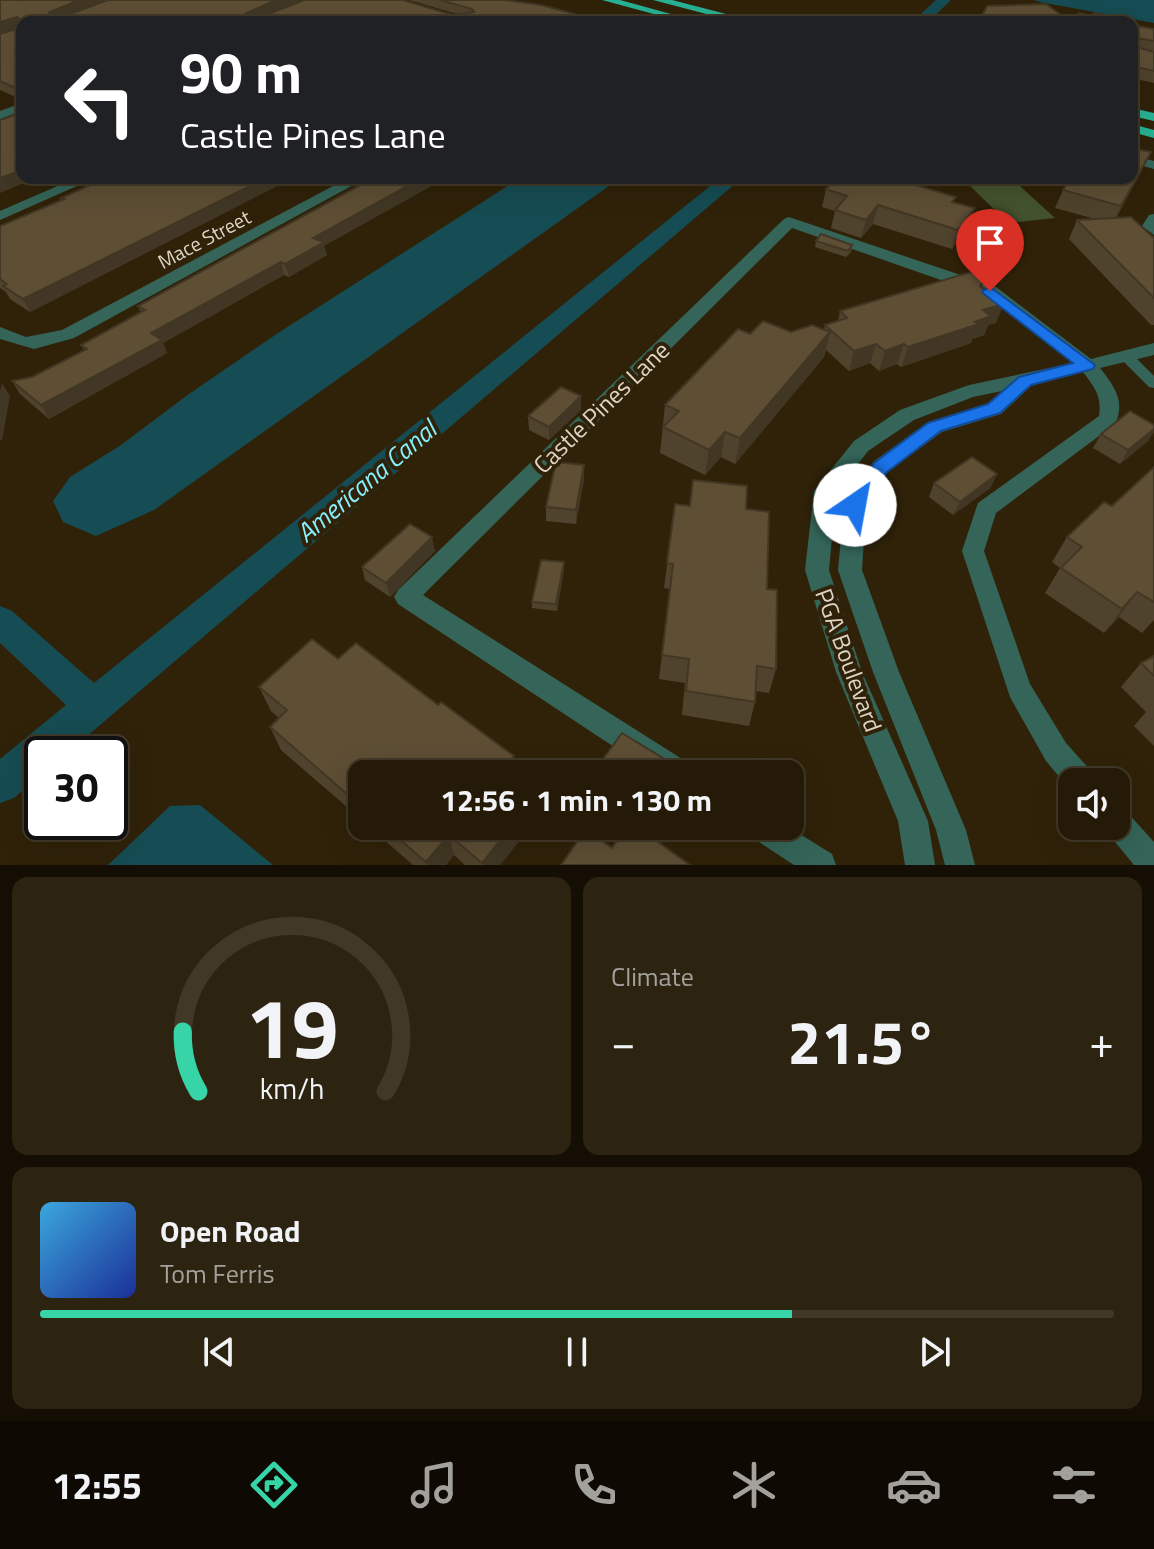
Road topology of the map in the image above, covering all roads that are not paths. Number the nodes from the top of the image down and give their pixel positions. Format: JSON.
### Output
{"nodes":[{"id":1,"x":607,"y":0,"type":"edge"},
{"id":2,"x":658,"y":0,"type":"edge"},
{"id":3,"x":672,"y":16,"type":"edge"},
{"id":4,"x":726,"y":16,"type":"edge"},
{"id":5,"x":74,"y":184,"type":"edge"},
{"id":6,"x":348,"y":184,"type":"edge"},
{"id":7,"x":0,"y":216,"type":"edge"},
{"id":8,"x":1154,"y":218,"type":"edge"},
{"id":9,"x":1154,"y":230,"type":"edge"},
{"id":10,"x":0,"y":332,"type":"edge"},
{"id":11,"x":1154,"y":349,"type":"edge"},
{"id":12,"x":1126,"y":356,"type":"junction"},
{"id":13,"x":1087,"y":365,"type":"junction"},
{"id":14,"x":1025,"y":381,"type":"junction"},
{"id":15,"x":1154,"y":384,"type":"edge"},
{"id":16,"x":658,"y":760,"type":"edge"},
{"id":17,"x":1070,"y":768,"type":"edge"},
{"id":18,"x":1130,"y":837,"type":"edge"},
{"id":19,"x":782,"y":840,"type":"edge"},
{"id":20,"x":821,"y":865,"type":"edge"},
{"id":21,"x":920,"y":865,"type":"edge"},
{"id":22,"x":960,"y":865,"type":"edge"},
{"id":23,"x":1154,"y":865,"type":"edge"}],
"edges":[{"from":1,"to":3,"type":"highway"},
{"from":2,"to":4,"type":"highway"},
{"from":5,"to":7,"type":"street"},
{"from":6,"to":10,"type":"street","name":"Mace Street"},
{"from":8,"to":9,"type":"street"},
{"from":11,"to":12,"type":"street","name":"PGA Boulevard"},
{"from":12,"to":13,"type":"street","name":"PGA Boulevard"},
{"from":12,"to":15,"type":"lane"},
{"from":13,"to":14,"type":"street","name":"PGA Boulevard"},
{"from":13,"to":16,"type":"street","name":"Castle Pines Lane"},
{"from":13,"to":17,"type":"street"},
{"from":14,"to":21,"type":"street","name":"PGA Boulevard"},
{"from":14,"to":22,"type":"street","name":"PGA Boulevard"},
{"from":18,"to":23,"type":"street"},
{"from":19,"to":20,"type":"street"}]}
